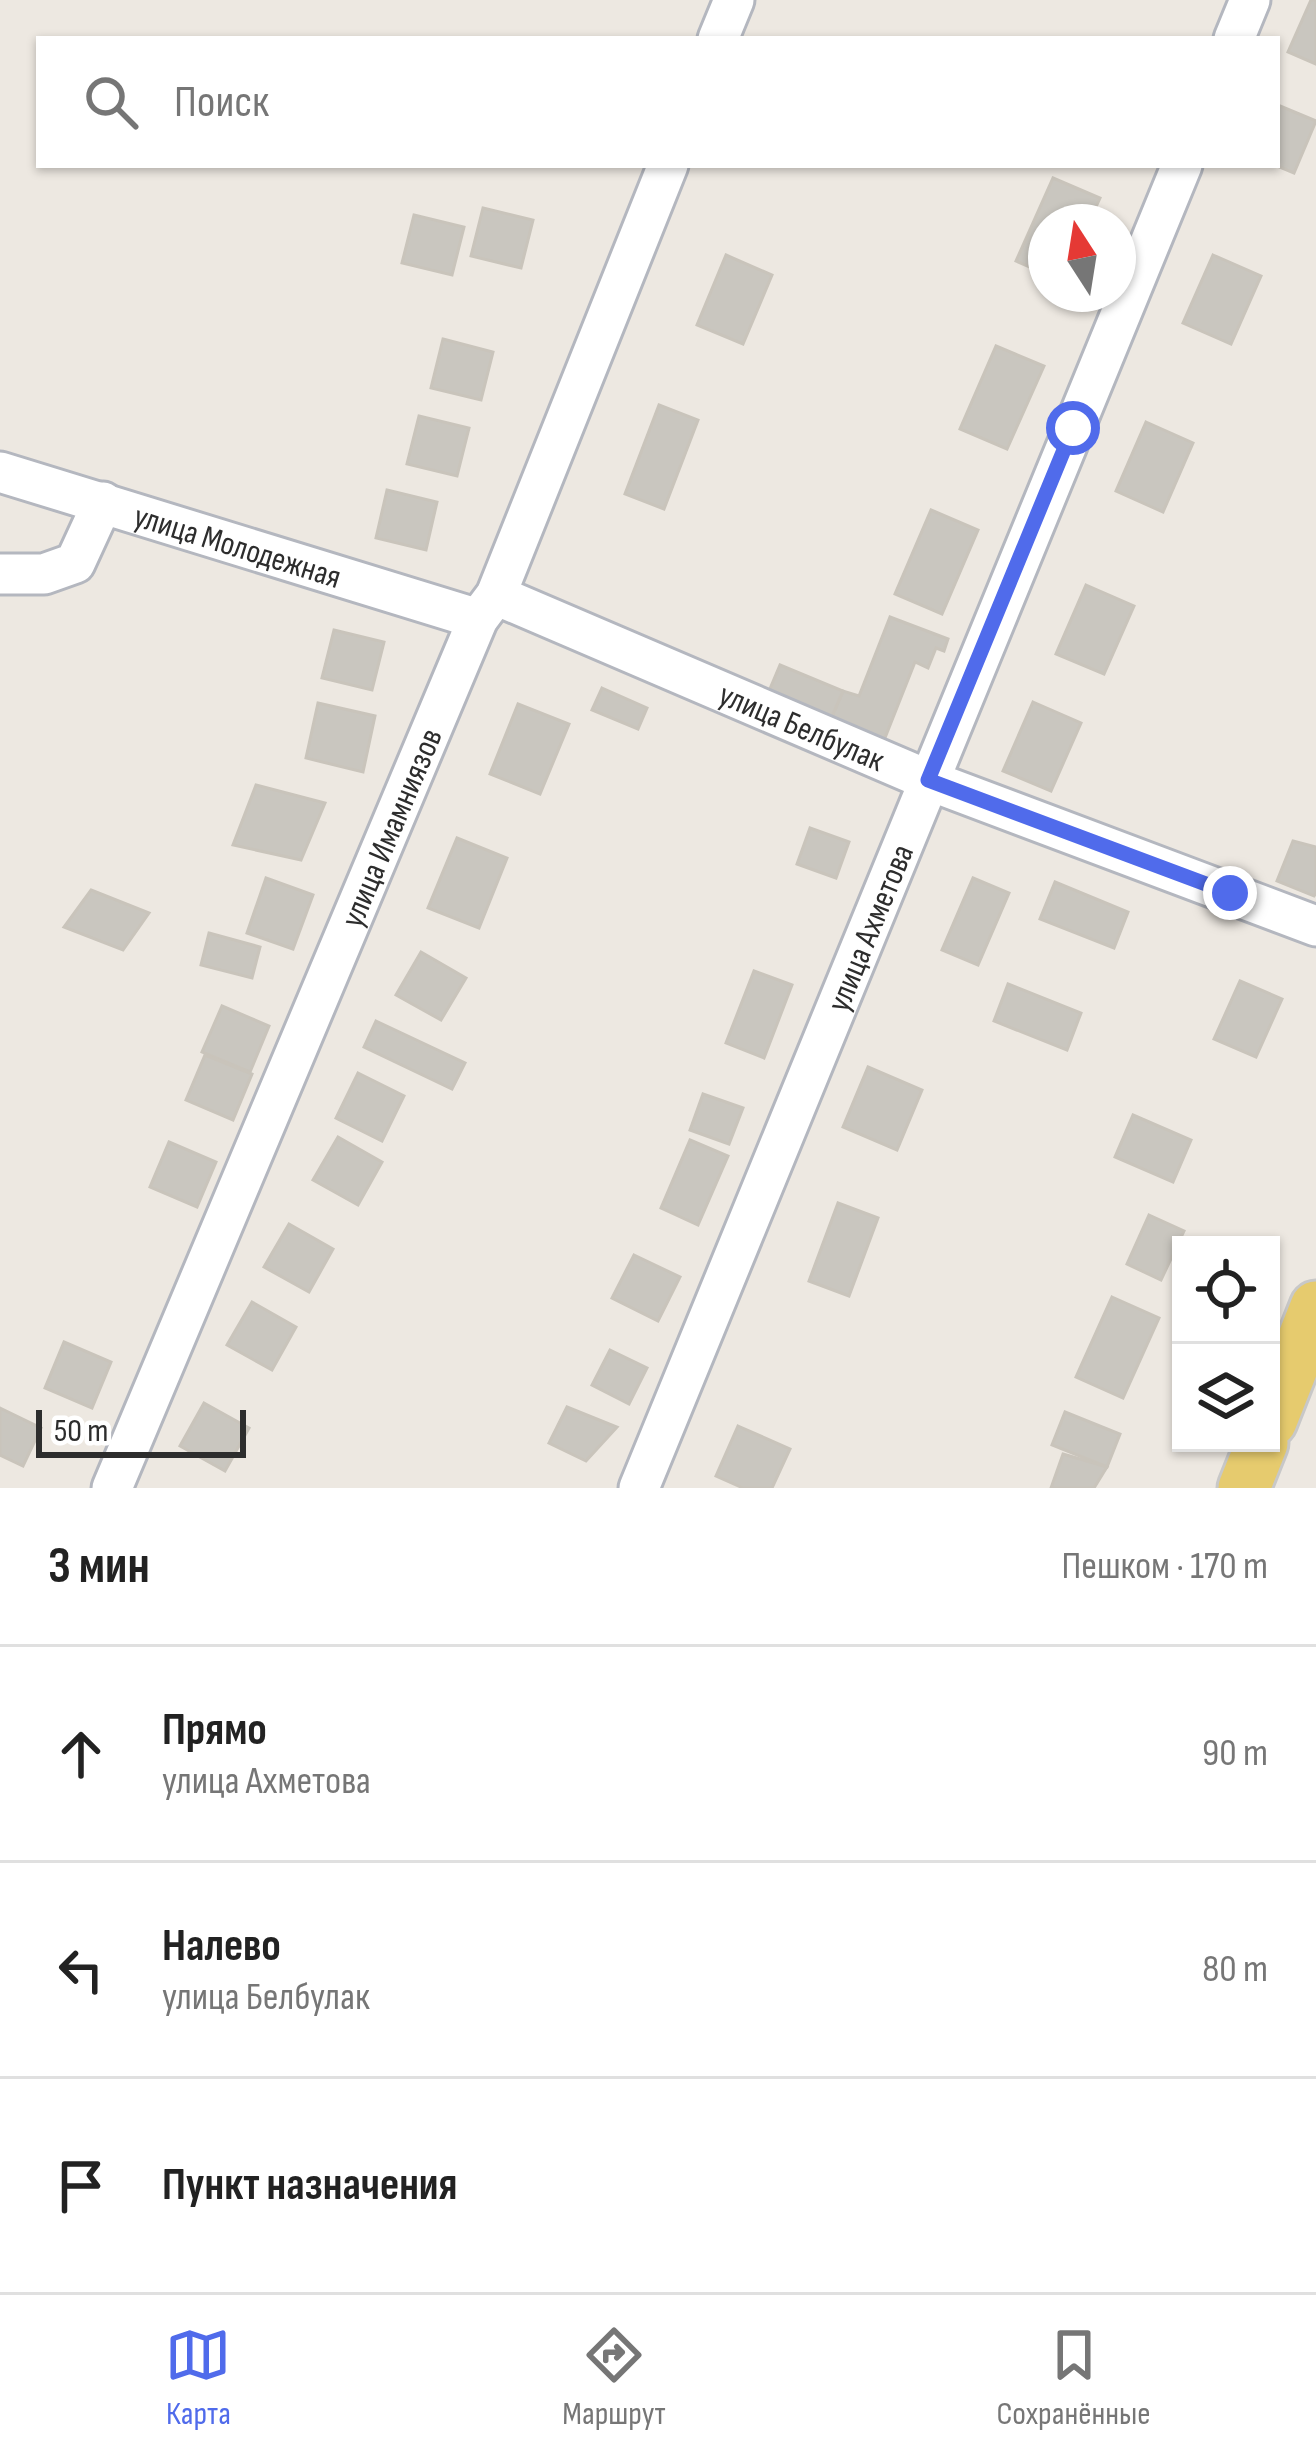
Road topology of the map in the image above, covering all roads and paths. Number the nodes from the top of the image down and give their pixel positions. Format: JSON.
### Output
{"nodes":[{"id":1,"x":734,"y":0,"type":"edge"},
{"id":2,"x":1250,"y":0,"type":"edge"},
{"id":3,"x":719,"y":36,"type":"edge"},
{"id":4,"x":1235,"y":36,"type":"edge"},
{"id":5,"x":667,"y":168,"type":"edge"},
{"id":6,"x":1181,"y":168,"type":"edge"},
{"id":7,"x":0,"y":472,"type":"edge"},
{"id":8,"x":103,"y":502,"type":"junction"},
{"id":9,"x":0,"y":574,"type":"edge"},
{"id":10,"x":487,"y":607,"type":"junction"},
{"id":11,"x":928,"y":780,"type":"junction"},
{"id":12,"x":1316,"y":926,"type":"edge"},
{"id":13,"x":1316,"y":1307,"type":"edge"},
{"id":14,"x":1280,"y":1398,"type":"edge"},
{"id":15,"x":1258,"y":1452,"type":"edge"},
{"id":16,"x":112,"y":1488,"type":"edge"},
{"id":17,"x":639,"y":1488,"type":"edge"},
{"id":18,"x":1244,"y":1488,"type":"edge"}],
"edges":[{"from":1,"to":3,"type":"street"},
{"from":2,"to":4,"type":"street"},
{"from":5,"to":10,"type":"street","name":"улица Имамниязов"},
{"from":6,"to":11,"type":"street","name":"улица Ахметова"},
{"from":7,"to":8,"type":"street","name":"улица Молодежная"},
{"from":8,"to":9,"type":"street"},
{"from":8,"to":10,"type":"street","name":"улица Молодежная"},
{"from":10,"to":11,"type":"street","name":"улица Белбулак"},
{"from":10,"to":16,"type":"street","name":"улица Имамниязов"},
{"from":11,"to":12,"type":"street","name":"улица Белбулак"},
{"from":11,"to":17,"type":"street","name":"улица Ахметова"},
{"from":13,"to":14,"type":"main road"},
{"from":15,"to":18,"type":"main road"}]}
